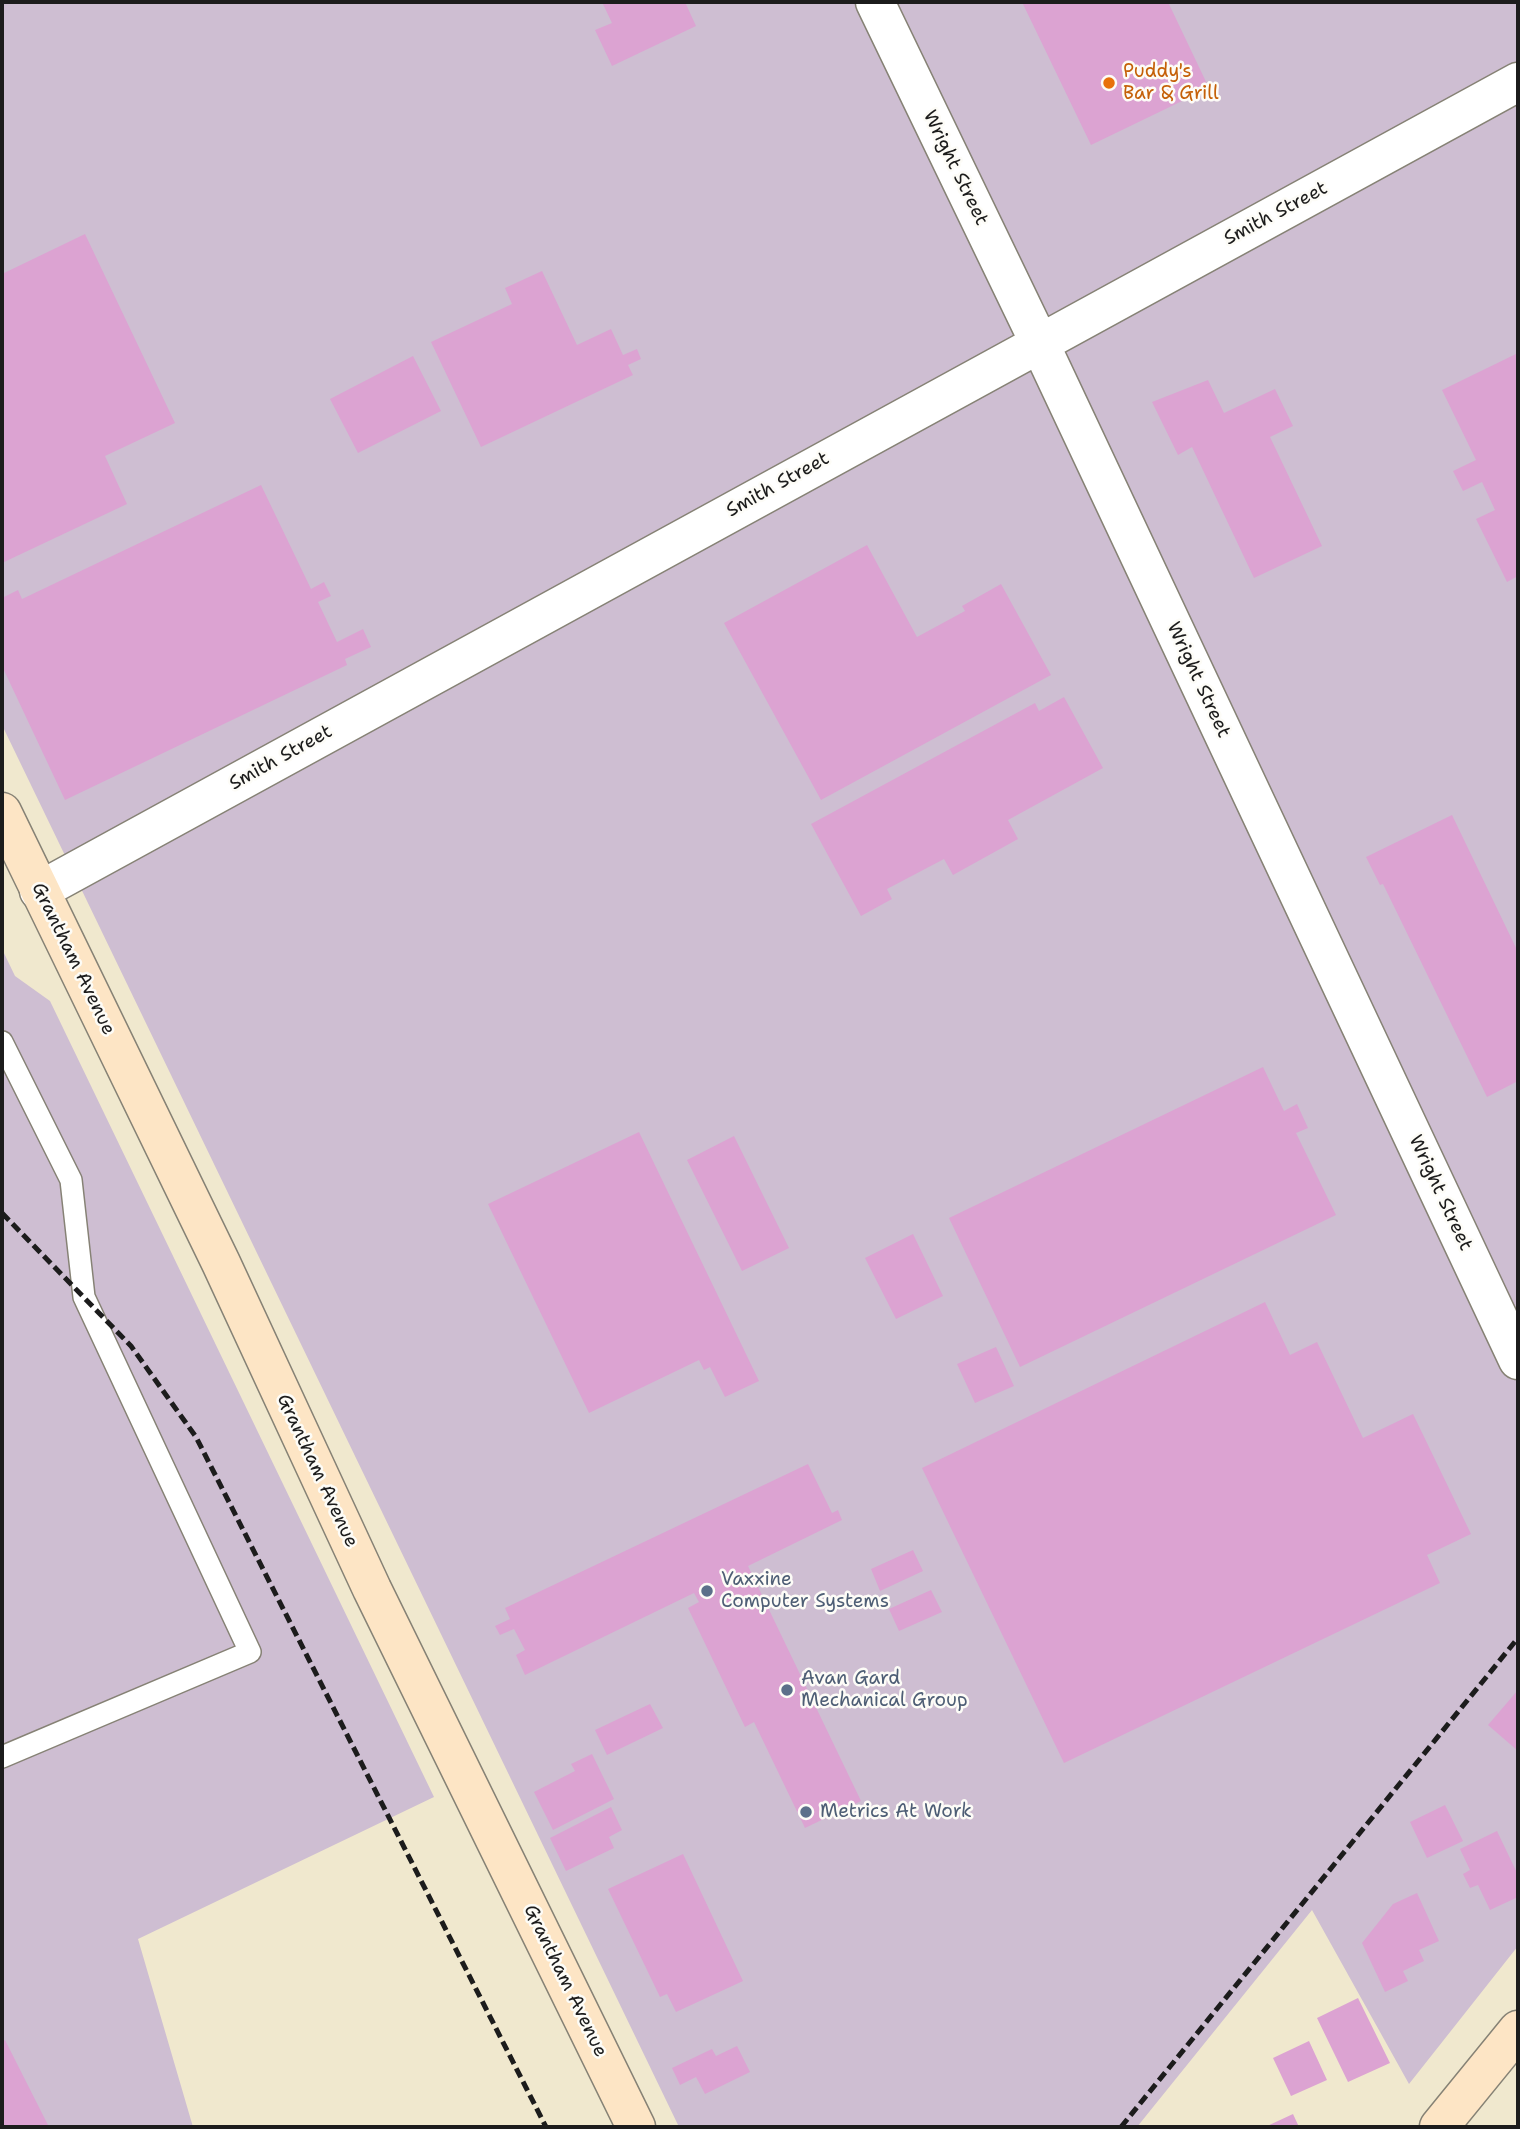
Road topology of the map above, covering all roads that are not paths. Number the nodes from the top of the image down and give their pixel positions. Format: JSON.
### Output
{"nodes":[{"id":1,"x":875,"y":2,"type":"edge"},
{"id":2,"x":1518,"y":82,"type":"edge"},
{"id":3,"x":1039,"y":342,"type":"junction"},
{"id":4,"x":2,"y":812,"type":"edge"},
{"id":5,"x":39,"y":891,"type":"junction"},
{"id":6,"x":2,"y":1042,"type":"edge"},
{"id":7,"x":1518,"y":1360,"type":"edge"},
{"id":8,"x":2,"y":1757,"type":"edge"},
{"id":9,"x":1518,"y":2030,"type":"edge"},
{"id":10,"x":636,"y":2127,"type":"edge"},
{"id":11,"x":1440,"y":2127,"type":"edge"}],
"edges":[{"from":1,"to":3,"type":"street","name":"Wright Street"},
{"from":2,"to":3,"type":"street","name":"Smith Street"},
{"from":3,"to":5,"type":"street","name":"Smith Street"},
{"from":3,"to":7,"type":"street","name":"Wright Street"},
{"from":4,"to":5,"type":"street","name":"Grantham Avenue"},
{"from":5,"to":10,"type":"street","name":"Grantham Avenue"},
{"from":6,"to":8,"type":"lane"},
{"from":9,"to":11,"type":"street"}]}
